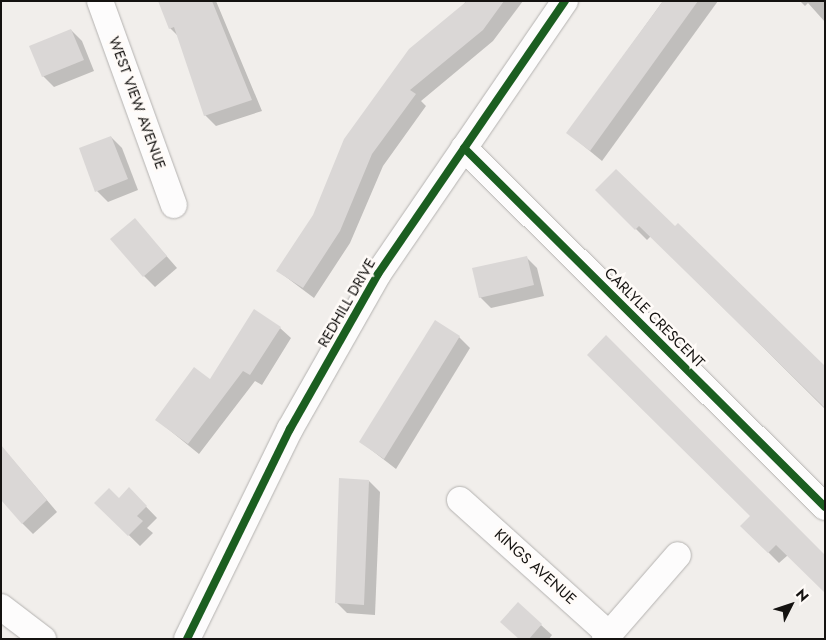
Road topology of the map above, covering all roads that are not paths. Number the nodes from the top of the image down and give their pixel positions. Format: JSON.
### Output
{"nodes":[{"id":1,"x":100,"y":1,"type":"edge"},
{"id":2,"x":565,"y":1,"type":"edge"},
{"id":3,"x":464,"y":148,"type":"junction"},
{"id":4,"x":174,"y":205,"type":"dead end"},
{"id":5,"x":460,"y":500,"type":"dead end"},
{"id":6,"x":825,"y":507,"type":"edge"},
{"id":7,"x":678,"y":556,"type":"dead end"},
{"id":8,"x":1,"y":607,"type":"edge"},
{"id":9,"x":607,"y":636,"type":"edge"},
{"id":10,"x":43,"y":639,"type":"edge"},
{"id":11,"x":187,"y":639,"type":"edge"}],
"edges":[{"from":1,"to":4,"type":"street","name":"WEST VIEW AVENUE"},
{"from":2,"to":3,"type":"street","name":"REDHILL DRIVE"},
{"from":3,"to":6,"type":"street","name":"CARLYLE CRESCENT"},
{"from":3,"to":11,"type":"street","name":"REDHILL DRIVE"},
{"from":5,"to":9,"type":"street","name":"KINGS AVENUE"},
{"from":7,"to":9,"type":"street","name":"KINGS AVENUE"},
{"from":8,"to":10,"type":"street"}]}
